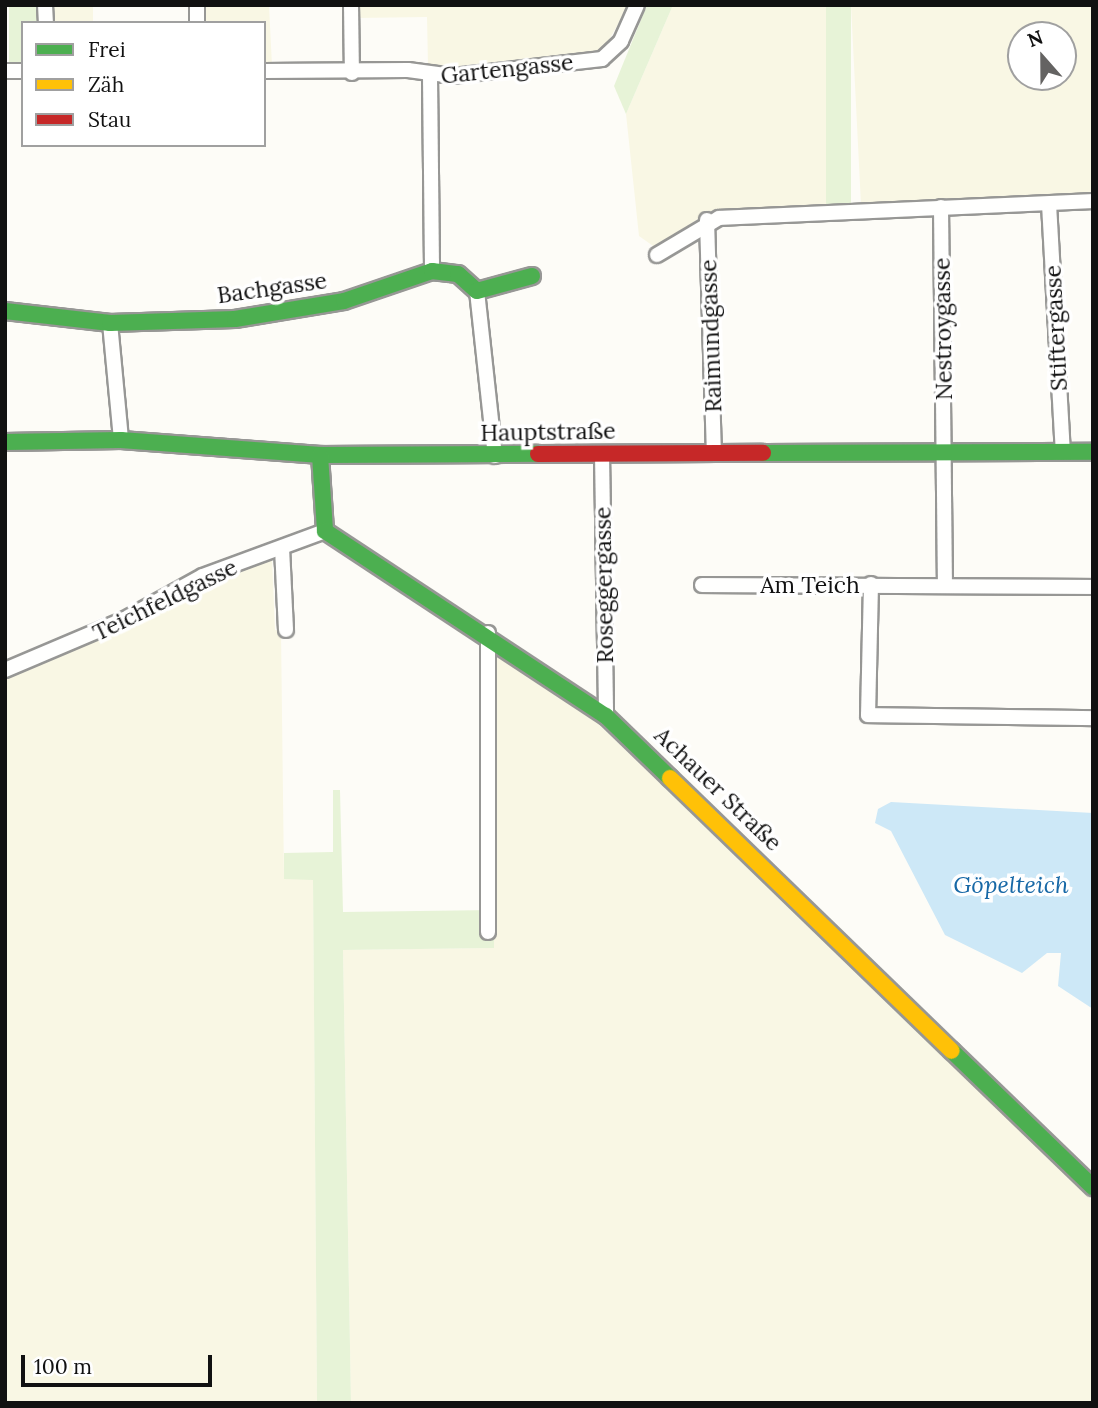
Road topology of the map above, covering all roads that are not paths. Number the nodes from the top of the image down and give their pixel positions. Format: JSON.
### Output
{"nodes":[{"id":1,"x":351,"y":5,"type":"edge"},
{"id":2,"x":637,"y":5,"type":"edge"},
{"id":3,"x":266,"y":71,"type":"edge"},
{"id":4,"x":352,"y":73,"type":"junction"},
{"id":5,"x":430,"y":76,"type":"junction"},
{"id":6,"x":1093,"y":201,"type":"edge"},
{"id":7,"x":1049,"y":204,"type":"junction"},
{"id":8,"x":941,"y":207,"type":"junction"},
{"id":9,"x":707,"y":220,"type":"junction"},
{"id":10,"x":657,"y":255,"type":"dead end"},
{"id":11,"x":432,"y":271,"type":"junction"},
{"id":12,"x":532,"y":276,"type":"dead end"},
{"id":13,"x":477,"y":290,"type":"junction"},
{"id":14,"x":5,"y":311,"type":"edge"},
{"id":15,"x":110,"y":323,"type":"junction"},
{"id":16,"x":121,"y":440,"type":"junction"},
{"id":17,"x":5,"y":442,"type":"edge"},
{"id":18,"x":946,"y":452,"type":"junction"},
{"id":19,"x":1063,"y":452,"type":"junction"},
{"id":20,"x":1093,"y":452,"type":"edge"},
{"id":21,"x":714,"y":453,"type":"junction"},
{"id":22,"x":320,"y":454,"type":"junction"},
{"id":23,"x":602,"y":454,"type":"junction"},
{"id":24,"x":495,"y":456,"type":"junction"},
{"id":25,"x":325,"y":531,"type":"junction"},
{"id":26,"x":282,"y":548,"type":"junction"},
{"id":27,"x":871,"y":584,"type":"junction"},
{"id":28,"x":945,"y":584,"type":"junction"},
{"id":29,"x":702,"y":585,"type":"dead end"},
{"id":30,"x":1093,"y":587,"type":"edge"},
{"id":31,"x":286,"y":630,"type":"dead end"},
{"id":32,"x":488,"y":633,"type":"junction"},
{"id":33,"x":5,"y":670,"type":"edge"},
{"id":34,"x":606,"y":716,"type":"junction"},
{"id":35,"x":1093,"y":718,"type":"edge"},
{"id":36,"x":488,"y":932,"type":"dead end"},
{"id":37,"x":1093,"y":1187,"type":"edge"}],
"edges":[{"from":1,"to":4,"type":"street"},
{"from":2,"to":5,"type":"street","name":"Gartengasse"},
{"from":3,"to":4,"type":"street","name":"Gartengasse"},
{"from":4,"to":5,"type":"street","name":"Gartengasse"},
{"from":5,"to":11,"type":"street"},
{"from":6,"to":7,"type":"street"},
{"from":7,"to":8,"type":"street"},
{"from":7,"to":19,"type":"street","name":"Stiftergasse"},
{"from":8,"to":9,"type":"street"},
{"from":8,"to":18,"type":"street","name":"Nestroygasse"},
{"from":9,"to":10,"type":"street"},
{"from":9,"to":21,"type":"street","name":"Raimundgasse"},
{"from":11,"to":13,"type":"street"},
{"from":11,"to":15,"type":"street","name":"Bachgasse"},
{"from":12,"to":13,"type":"street"},
{"from":13,"to":24,"type":"street"},
{"from":14,"to":15,"type":"street","name":"Bachgasse"},
{"from":15,"to":16,"type":"street"},
{"from":16,"to":17,"type":"street","name":"Hauptstraße"},
{"from":16,"to":22,"type":"street","name":"Hauptstraße"},
{"from":18,"to":19,"type":"street","name":"Hauptstraße"},
{"from":18,"to":21,"type":"street","name":"Hauptstraße"},
{"from":18,"to":28,"type":"street","name":"Nestroygasse"},
{"from":19,"to":20,"type":"street","name":"Hauptstraße"},
{"from":21,"to":23,"type":"street","name":"Hauptstraße"},
{"from":22,"to":24,"type":"street","name":"Hauptstraße"},
{"from":22,"to":25,"type":"street"},
{"from":23,"to":24,"type":"street","name":"Hauptstraße"},
{"from":23,"to":34,"type":"street","name":"Roseggergasse"},
{"from":25,"to":26,"type":"street","name":"Teichfeldgasse"},
{"from":25,"to":32,"type":"street","name":"Achauer Straße"},
{"from":26,"to":31,"type":"street"},
{"from":26,"to":33,"type":"street","name":"Teichfeldgasse"},
{"from":27,"to":28,"type":"street"},
{"from":27,"to":29,"type":"street","name":"Am Teich"},
{"from":27,"to":35,"type":"street","name":"Am Teich"},
{"from":28,"to":30,"type":"street"},
{"from":32,"to":34,"type":"street","name":"Achauer Straße"},
{"from":32,"to":36,"type":"street"},
{"from":34,"to":37,"type":"street","name":"Achauer Straße"}]}
